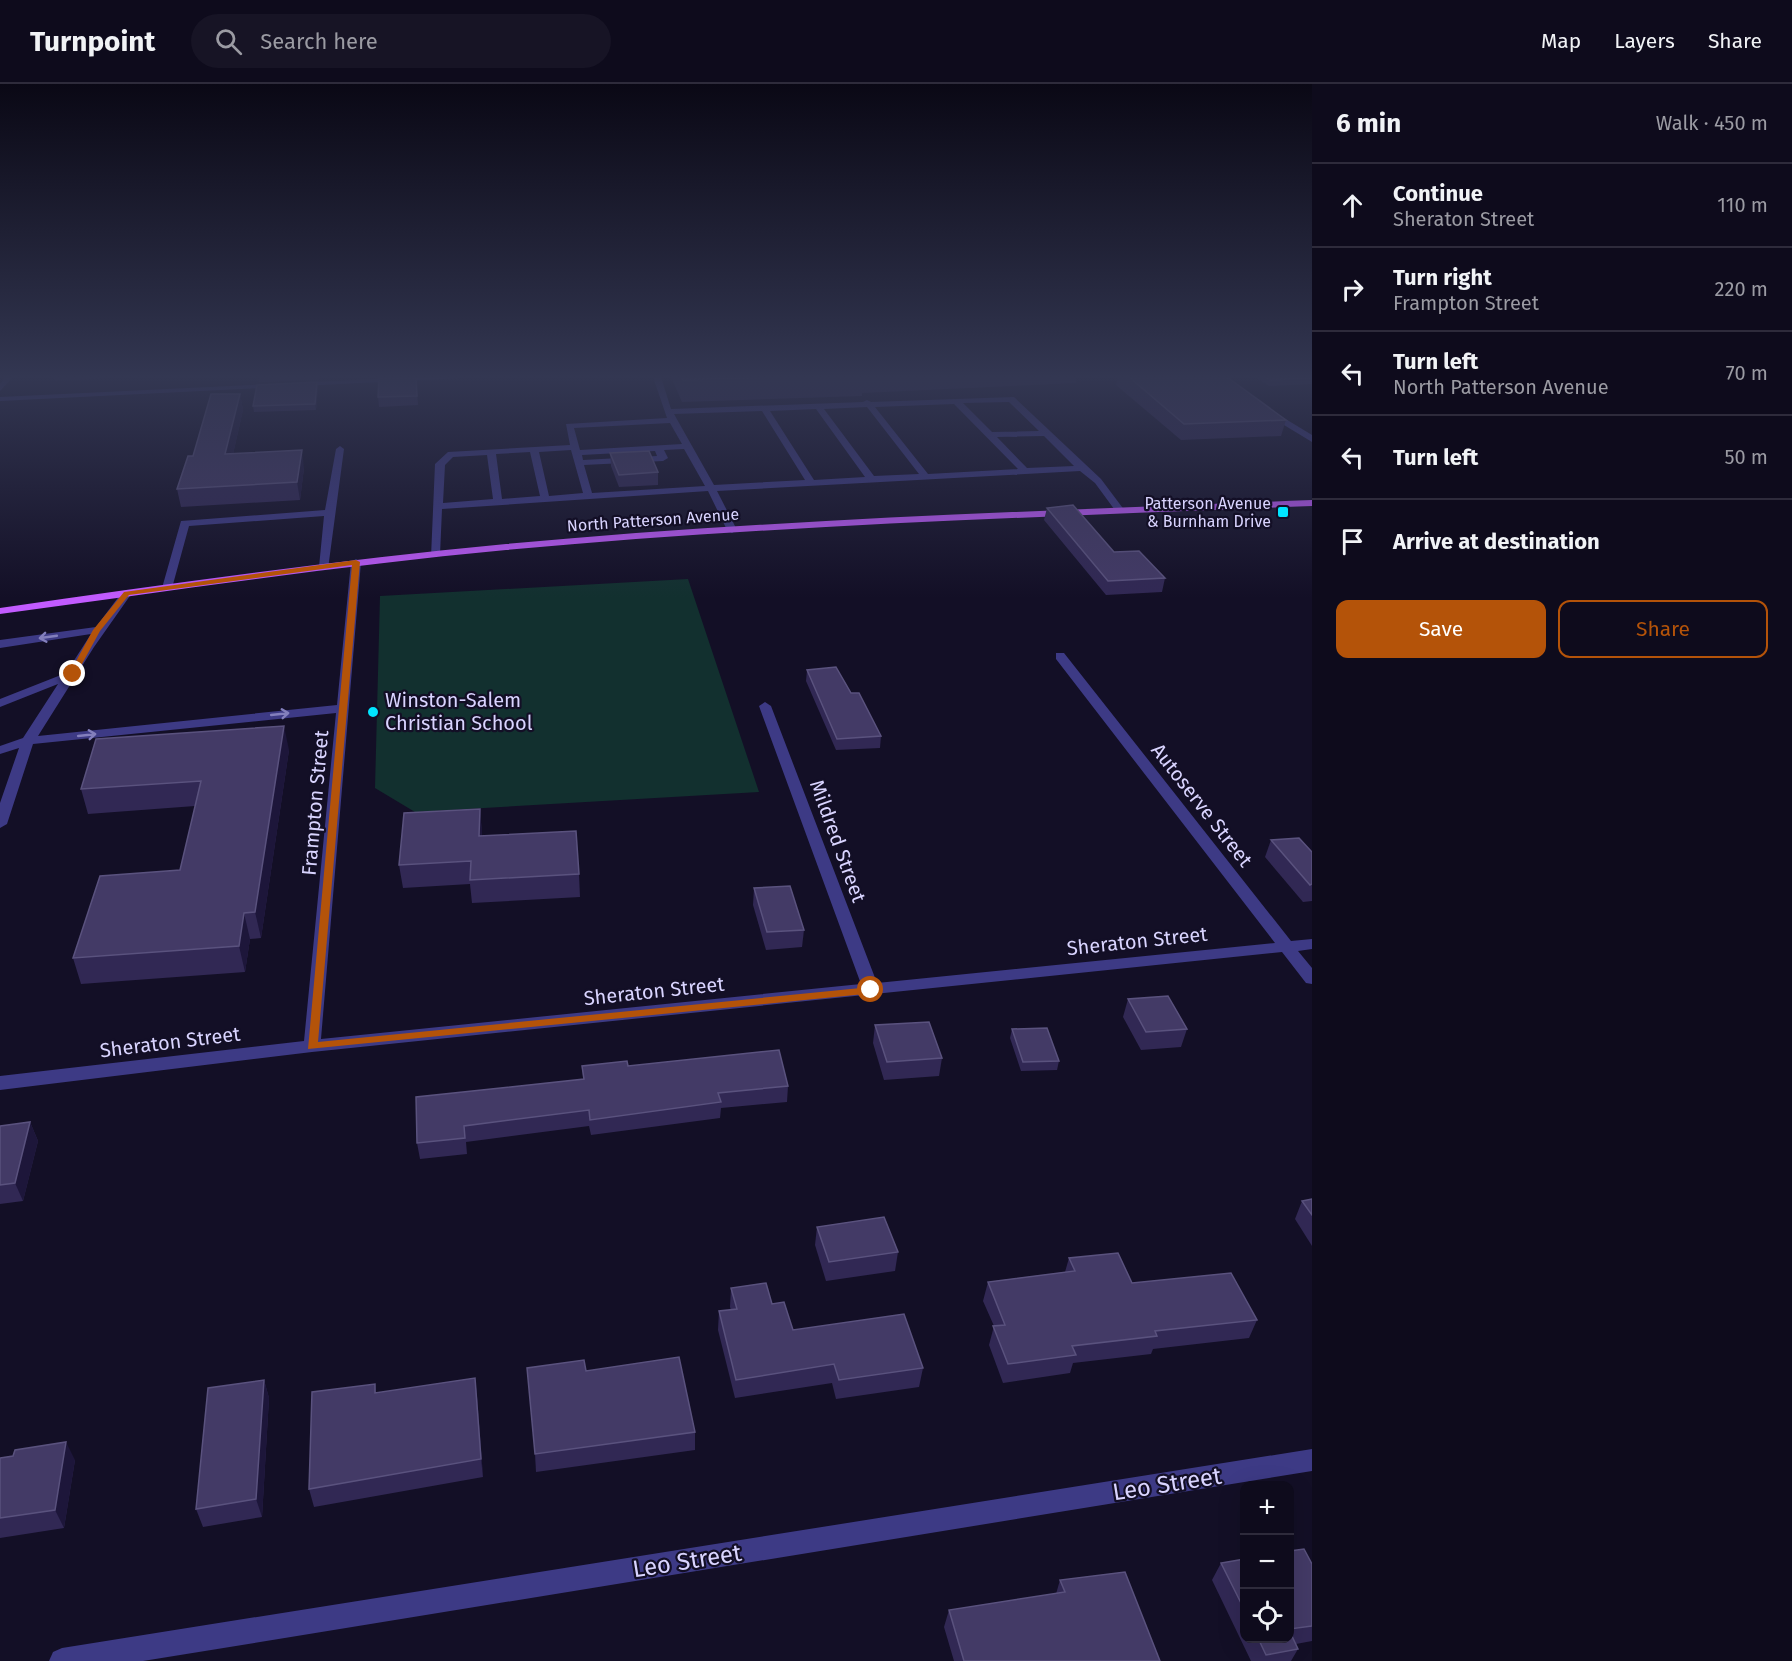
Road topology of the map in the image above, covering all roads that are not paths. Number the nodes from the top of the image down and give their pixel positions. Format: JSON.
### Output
{"nodes":[{"id":1,"x":576,"y":450,"type":"edge"},
{"id":2,"x":340,"y":451,"type":"edge"},
{"id":3,"x":511,"y":451,"type":"edge"},
{"id":4,"x":534,"y":451,"type":"edge"},
{"id":5,"x":659,"y":451,"type":"edge"},
{"id":6,"x":691,"y":451,"type":"edge"},
{"id":7,"x":791,"y":451,"type":"edge"},
{"id":8,"x":850,"y":451,"type":"edge"},
{"id":9,"x":905,"y":451,"type":"edge"},
{"id":10,"x":1005,"y":451,"type":"edge"},
{"id":11,"x":1064,"y":451,"type":"edge"},
{"id":12,"x":490,"y":452,"type":"junction"},
{"id":13,"x":579,"y":464,"type":"junction"},
{"id":14,"x":1082,"y":468,"type":"junction"},
{"id":15,"x":1024,"y":470,"type":"junction"},
{"id":16,"x":925,"y":476,"type":"junction"},
{"id":17,"x":871,"y":479,"type":"junction"},
{"id":18,"x":811,"y":482,"type":"junction"},
{"id":19,"x":711,"y":488,"type":"junction"},
{"id":20,"x":588,"y":496,"type":"junction"},
{"id":21,"x":545,"y":499,"type":"junction"},
{"id":22,"x":498,"y":502,"type":"junction"},
{"id":23,"x":1312,"y":503,"type":"edge"},
{"id":24,"x":438,"y":506,"type":"junction"},
{"id":25,"x":1120,"y":511,"type":"junction"},
{"id":26,"x":329,"y":513,"type":"junction"},
{"id":27,"x":732,"y":530,"type":"junction"},
{"id":28,"x":435,"y":555,"type":"junction"},
{"id":29,"x":356,"y":562,"type":"junction"},
{"id":30,"x":324,"y":567,"type":"junction"},
{"id":31,"x":167,"y":588,"type":"junction"},
{"id":32,"x":127,"y":593,"type":"junction"},
{"id":33,"x":0,"y":611,"type":"edge"},
{"id":34,"x":97,"y":630,"type":"junction"},
{"id":35,"x":0,"y":644,"type":"edge"},
{"id":36,"x":1060,"y":656,"type":"dead end"},
{"id":37,"x":73,"y":674,"type":"junction"},
{"id":38,"x":0,"y":703,"type":"edge"},
{"id":39,"x":765,"y":706,"type":"dead end"},
{"id":40,"x":343,"y":708,"type":"junction"},
{"id":41,"x":28,"y":741,"type":"junction"},
{"id":42,"x":0,"y":750,"type":"edge"},
{"id":43,"x":0,"y":824,"type":"edge"},
{"id":44,"x":1312,"y":944,"type":"edge"},
{"id":45,"x":1287,"y":947,"type":"junction"},
{"id":46,"x":1312,"y":979,"type":"edge"},
{"id":47,"x":871,"y":990,"type":"junction"},
{"id":48,"x":312,"y":1046,"type":"junction"},
{"id":49,"x":0,"y":1083,"type":"edge"},
{"id":50,"x":1312,"y":1460,"type":"edge"},
{"id":51,"x":119,"y":1657,"type":"edge"},
{"id":52,"x":62,"y":1661,"type":"edge"}],
"edges":[{"from":1,"to":13,"type":"street"},
{"from":2,"to":26,"type":"street"},
{"from":3,"to":12,"type":"street"},
{"from":4,"to":21,"type":"street"},
{"from":5,"to":13,"type":"street"},
{"from":6,"to":19,"type":"street"},
{"from":7,"to":18,"type":"street"},
{"from":8,"to":17,"type":"street"},
{"from":9,"to":16,"type":"street"},
{"from":10,"to":15,"type":"street"},
{"from":11,"to":14,"type":"street"},
{"from":12,"to":22,"type":"street"},
{"from":12,"to":24,"type":"street"},
{"from":13,"to":20,"type":"street"},
{"from":14,"to":15,"type":"street"},
{"from":14,"to":25,"type":"street"},
{"from":15,"to":16,"type":"street"},
{"from":16,"to":17,"type":"street"},
{"from":17,"to":18,"type":"street"},
{"from":18,"to":19,"type":"street"},
{"from":19,"to":20,"type":"street"},
{"from":19,"to":27,"type":"street"},
{"from":20,"to":21,"type":"street"},
{"from":21,"to":22,"type":"street"},
{"from":22,"to":24,"type":"street"},
{"from":23,"to":25,"type":"main road","name":"North Patterson Avenue"},
{"from":24,"to":28,"type":"street"},
{"from":25,"to":27,"type":"main road","name":"North Patterson Avenue"},
{"from":26,"to":30,"type":"street"},
{"from":26,"to":31,"type":"street"},
{"from":27,"to":28,"type":"main road","name":"North Patterson Avenue"},
{"from":28,"to":29,"type":"main road","name":"North Patterson Avenue"},
{"from":29,"to":30,"type":"main road","name":"North Patterson Avenue"},
{"from":29,"to":40,"type":"street","name":"Frampton Street"},
{"from":30,"to":31,"type":"main road","name":"North Patterson Avenue"},
{"from":31,"to":32,"type":"main road","name":"North Patterson Avenue"},
{"from":32,"to":33,"type":"main road","name":"North Patterson Avenue"},
{"from":32,"to":34,"type":"street"},
{"from":34,"to":35,"type":"street","one_way":true},
{"from":34,"to":37,"type":"street"},
{"from":36,"to":45,"type":"street","name":"Autoserve Street"},
{"from":37,"to":38,"type":"street"},
{"from":37,"to":41,"type":"street"},
{"from":39,"to":47,"type":"street","name":"Mildred Street"},
{"from":41,"to":40,"type":"street","one_way":true},
{"from":40,"to":48,"type":"street","name":"Frampton Street"},
{"from":41,"to":42,"type":"street"},
{"from":41,"to":43,"type":"street"},
{"from":44,"to":45,"type":"street","name":"Sheraton Street"},
{"from":45,"to":46,"type":"street","name":"Autoserve Street"},
{"from":45,"to":47,"type":"street","name":"Sheraton Street"},
{"from":47,"to":48,"type":"street","name":"Sheraton Street"},
{"from":48,"to":49,"type":"street","name":"Sheraton Street"},
{"from":50,"to":51,"type":"street","name":"Leo Street"},
{"from":51,"to":52,"type":"street","name":"Leo Street"}]}
